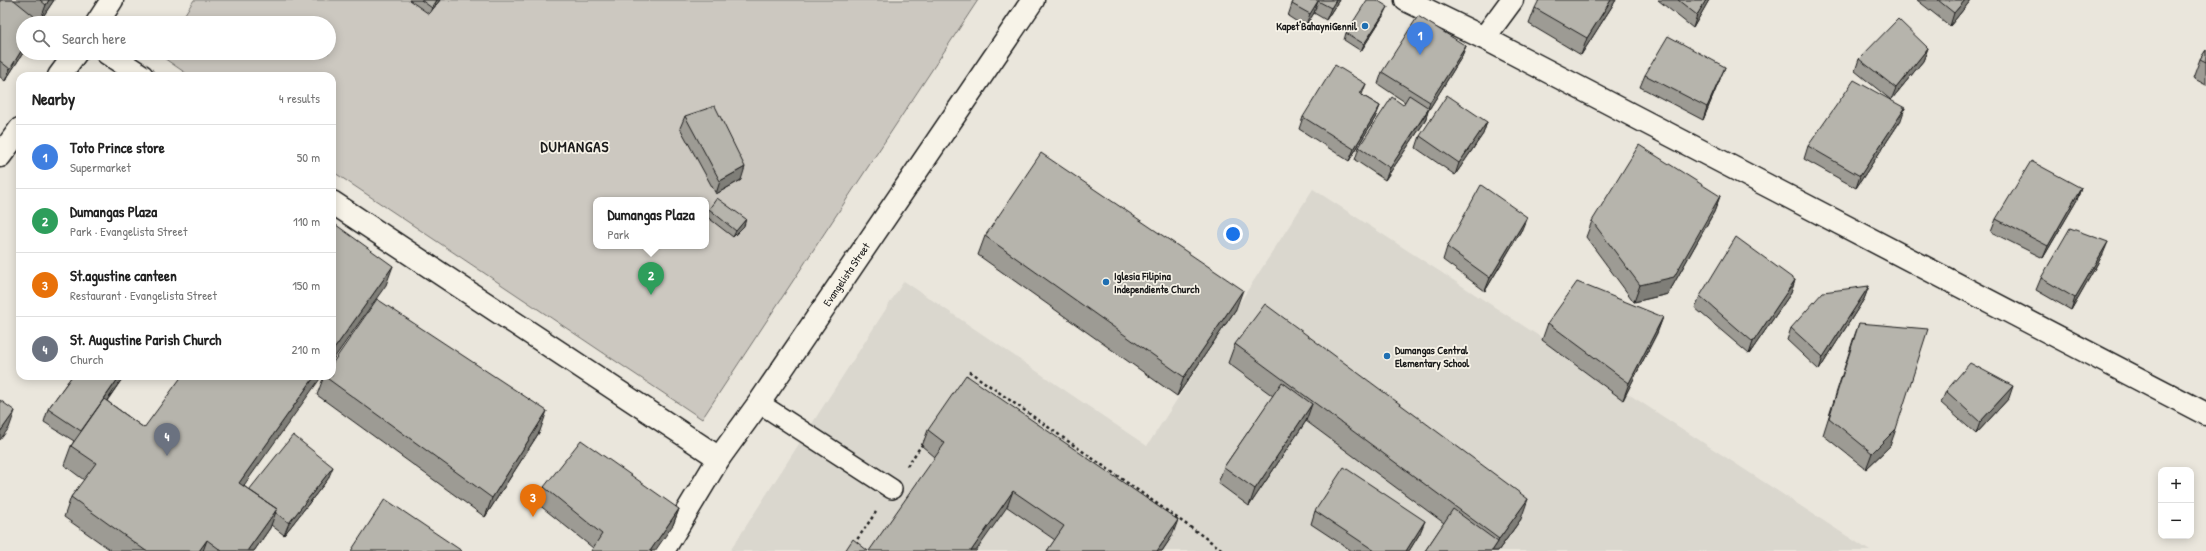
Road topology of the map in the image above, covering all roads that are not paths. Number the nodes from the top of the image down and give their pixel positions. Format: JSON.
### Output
{"nodes":[{"id":1,"x":112,"y":0,"type":"edge"},
{"id":2,"x":1033,"y":0,"type":"edge"},
{"id":3,"x":1406,"y":0,"type":"edge"},
{"id":4,"x":1512,"y":0,"type":"edge"},
{"id":5,"x":102,"y":16,"type":"edge"},
{"id":6,"x":1484,"y":38,"type":"junction"},
{"id":7,"x":71,"y":60,"type":"edge"},
{"id":8,"x":118,"y":60,"type":"edge"},
{"id":9,"x":62,"y":72,"type":"edge"},
{"id":10,"x":136,"y":72,"type":"edge"},
{"id":11,"x":16,"y":134,"type":"edge"},
{"id":12,"x":0,"y":156,"type":"edge"},
{"id":13,"x":336,"y":205,"type":"edge"},
{"id":14,"x":759,"y":404,"type":"junction"},
{"id":15,"x":2206,"y":414,"type":"edge"},
{"id":16,"x":719,"y":458,"type":"junction"},
{"id":17,"x":892,"y":488,"type":"road end"},
{"id":18,"x":663,"y":551,"type":"edge"}],
"edges":[{"from":1,"to":5,"type":"street"},
{"from":2,"to":14,"type":"street","name":"Evangelista Street"},
{"from":3,"to":6,"type":"street"},
{"from":4,"to":6,"type":"street"},
{"from":6,"to":15,"type":"street"},
{"from":7,"to":9,"type":"street"},
{"from":8,"to":10,"type":"street"},
{"from":11,"to":12,"type":"street"},
{"from":13,"to":16,"type":"street"},
{"from":14,"to":16,"type":"street","name":"Evangelista Street"},
{"from":14,"to":17,"type":"lane"},
{"from":16,"to":18,"type":"street","name":"Evangelista Street"}]}
